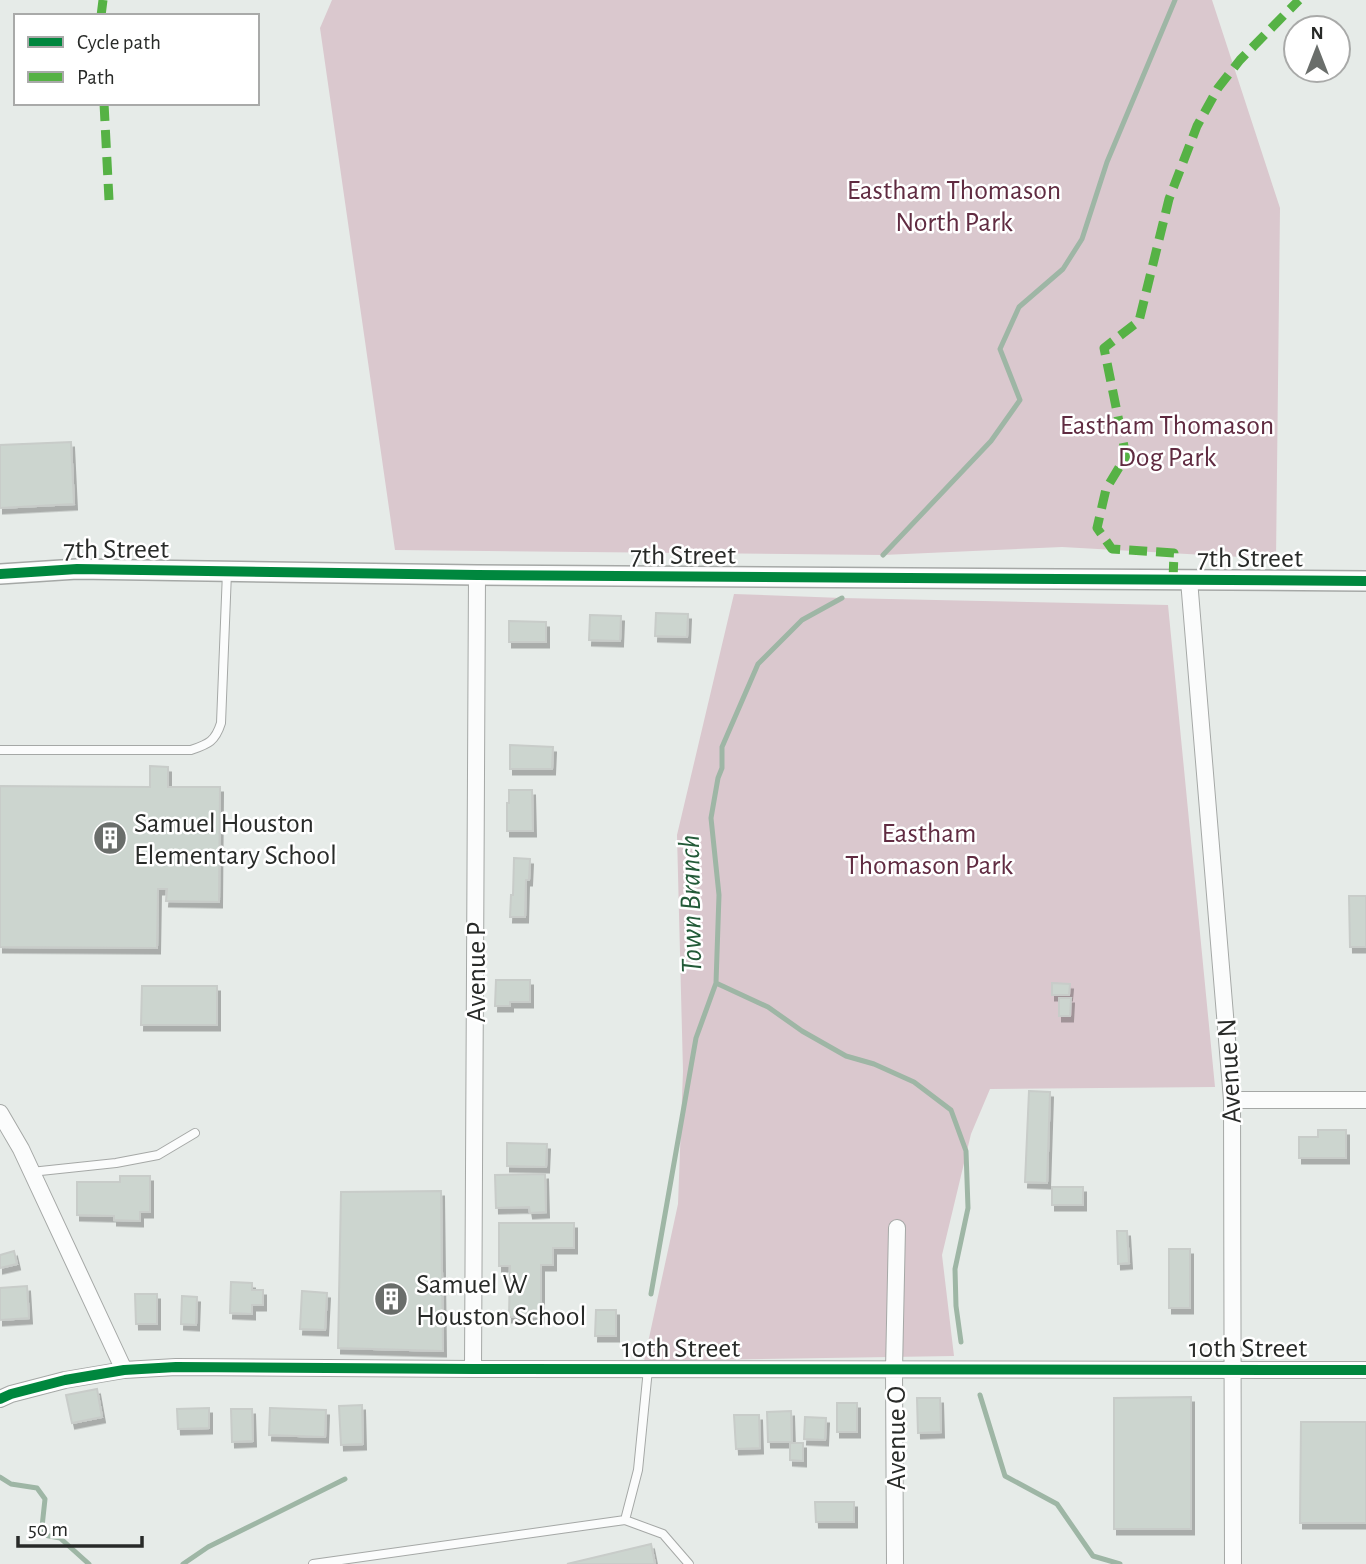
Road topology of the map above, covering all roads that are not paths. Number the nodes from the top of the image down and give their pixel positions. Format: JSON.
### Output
{"nodes":[{"id":1,"x":226,"y":571,"type":"junction"},
{"id":2,"x":0,"y":573,"type":"edge"},
{"id":3,"x":477,"y":575,"type":"junction"},
{"id":4,"x":1189,"y":580,"type":"junction"},
{"id":5,"x":1366,"y":581,"type":"edge"},
{"id":6,"x":0,"y":750,"type":"edge"},
{"id":7,"x":1232,"y":1100,"type":"junction"},
{"id":8,"x":1366,"y":1100,"type":"edge"},
{"id":9,"x":0,"y":1113,"type":"edge"},
{"id":10,"x":195,"y":1133,"type":"dead end"},
{"id":11,"x":31,"y":1172,"type":"junction"},
{"id":12,"x":897,"y":1228,"type":"dead end"},
{"id":13,"x":124,"y":1370,"type":"junction"},
{"id":14,"x":472,"y":1370,"type":"junction"},
{"id":15,"x":648,"y":1370,"type":"junction"},
{"id":16,"x":894,"y":1370,"type":"junction"},
{"id":17,"x":1231,"y":1370,"type":"junction"},
{"id":18,"x":1366,"y":1370,"type":"edge"},
{"id":19,"x":0,"y":1399,"type":"edge"},
{"id":20,"x":625,"y":1520,"type":"junction"},
{"id":21,"x":313,"y":1564,"type":"edge"},
{"id":22,"x":690,"y":1564,"type":"edge"},
{"id":23,"x":895,"y":1564,"type":"edge"},
{"id":24,"x":1233,"y":1564,"type":"edge"}],
"edges":[{"from":1,"to":2,"type":"street","name":"7th Street"},
{"from":1,"to":3,"type":"street","name":"7th Street"},
{"from":1,"to":6,"type":"lane"},
{"from":3,"to":4,"type":"street","name":"7th Street"},
{"from":3,"to":14,"type":"street","name":"Avenue P"},
{"from":4,"to":5,"type":"street","name":"7th Street"},
{"from":4,"to":7,"type":"street","name":"Avenue N"},
{"from":7,"to":8,"type":"street"},
{"from":7,"to":17,"type":"street","name":"Avenue N"},
{"from":9,"to":11,"type":"street"},
{"from":10,"to":11,"type":"lane"},
{"from":11,"to":13,"type":"street"},
{"from":12,"to":16,"type":"street","name":"Avenue O"},
{"from":13,"to":14,"type":"street","name":"10th Street"},
{"from":13,"to":19,"type":"street","name":"10th Street"},
{"from":14,"to":15,"type":"street","name":"10th Street"},
{"from":15,"to":16,"type":"street","name":"10th Street"},
{"from":15,"to":20,"type":"lane"},
{"from":16,"to":17,"type":"street","name":"10th Street"},
{"from":16,"to":23,"type":"street","name":"Avenue O"},
{"from":17,"to":18,"type":"street","name":"10th Street"},
{"from":17,"to":24,"type":"street","name":"Avenue N"},
{"from":20,"to":21,"type":"lane"},
{"from":20,"to":22,"type":"lane"}]}
